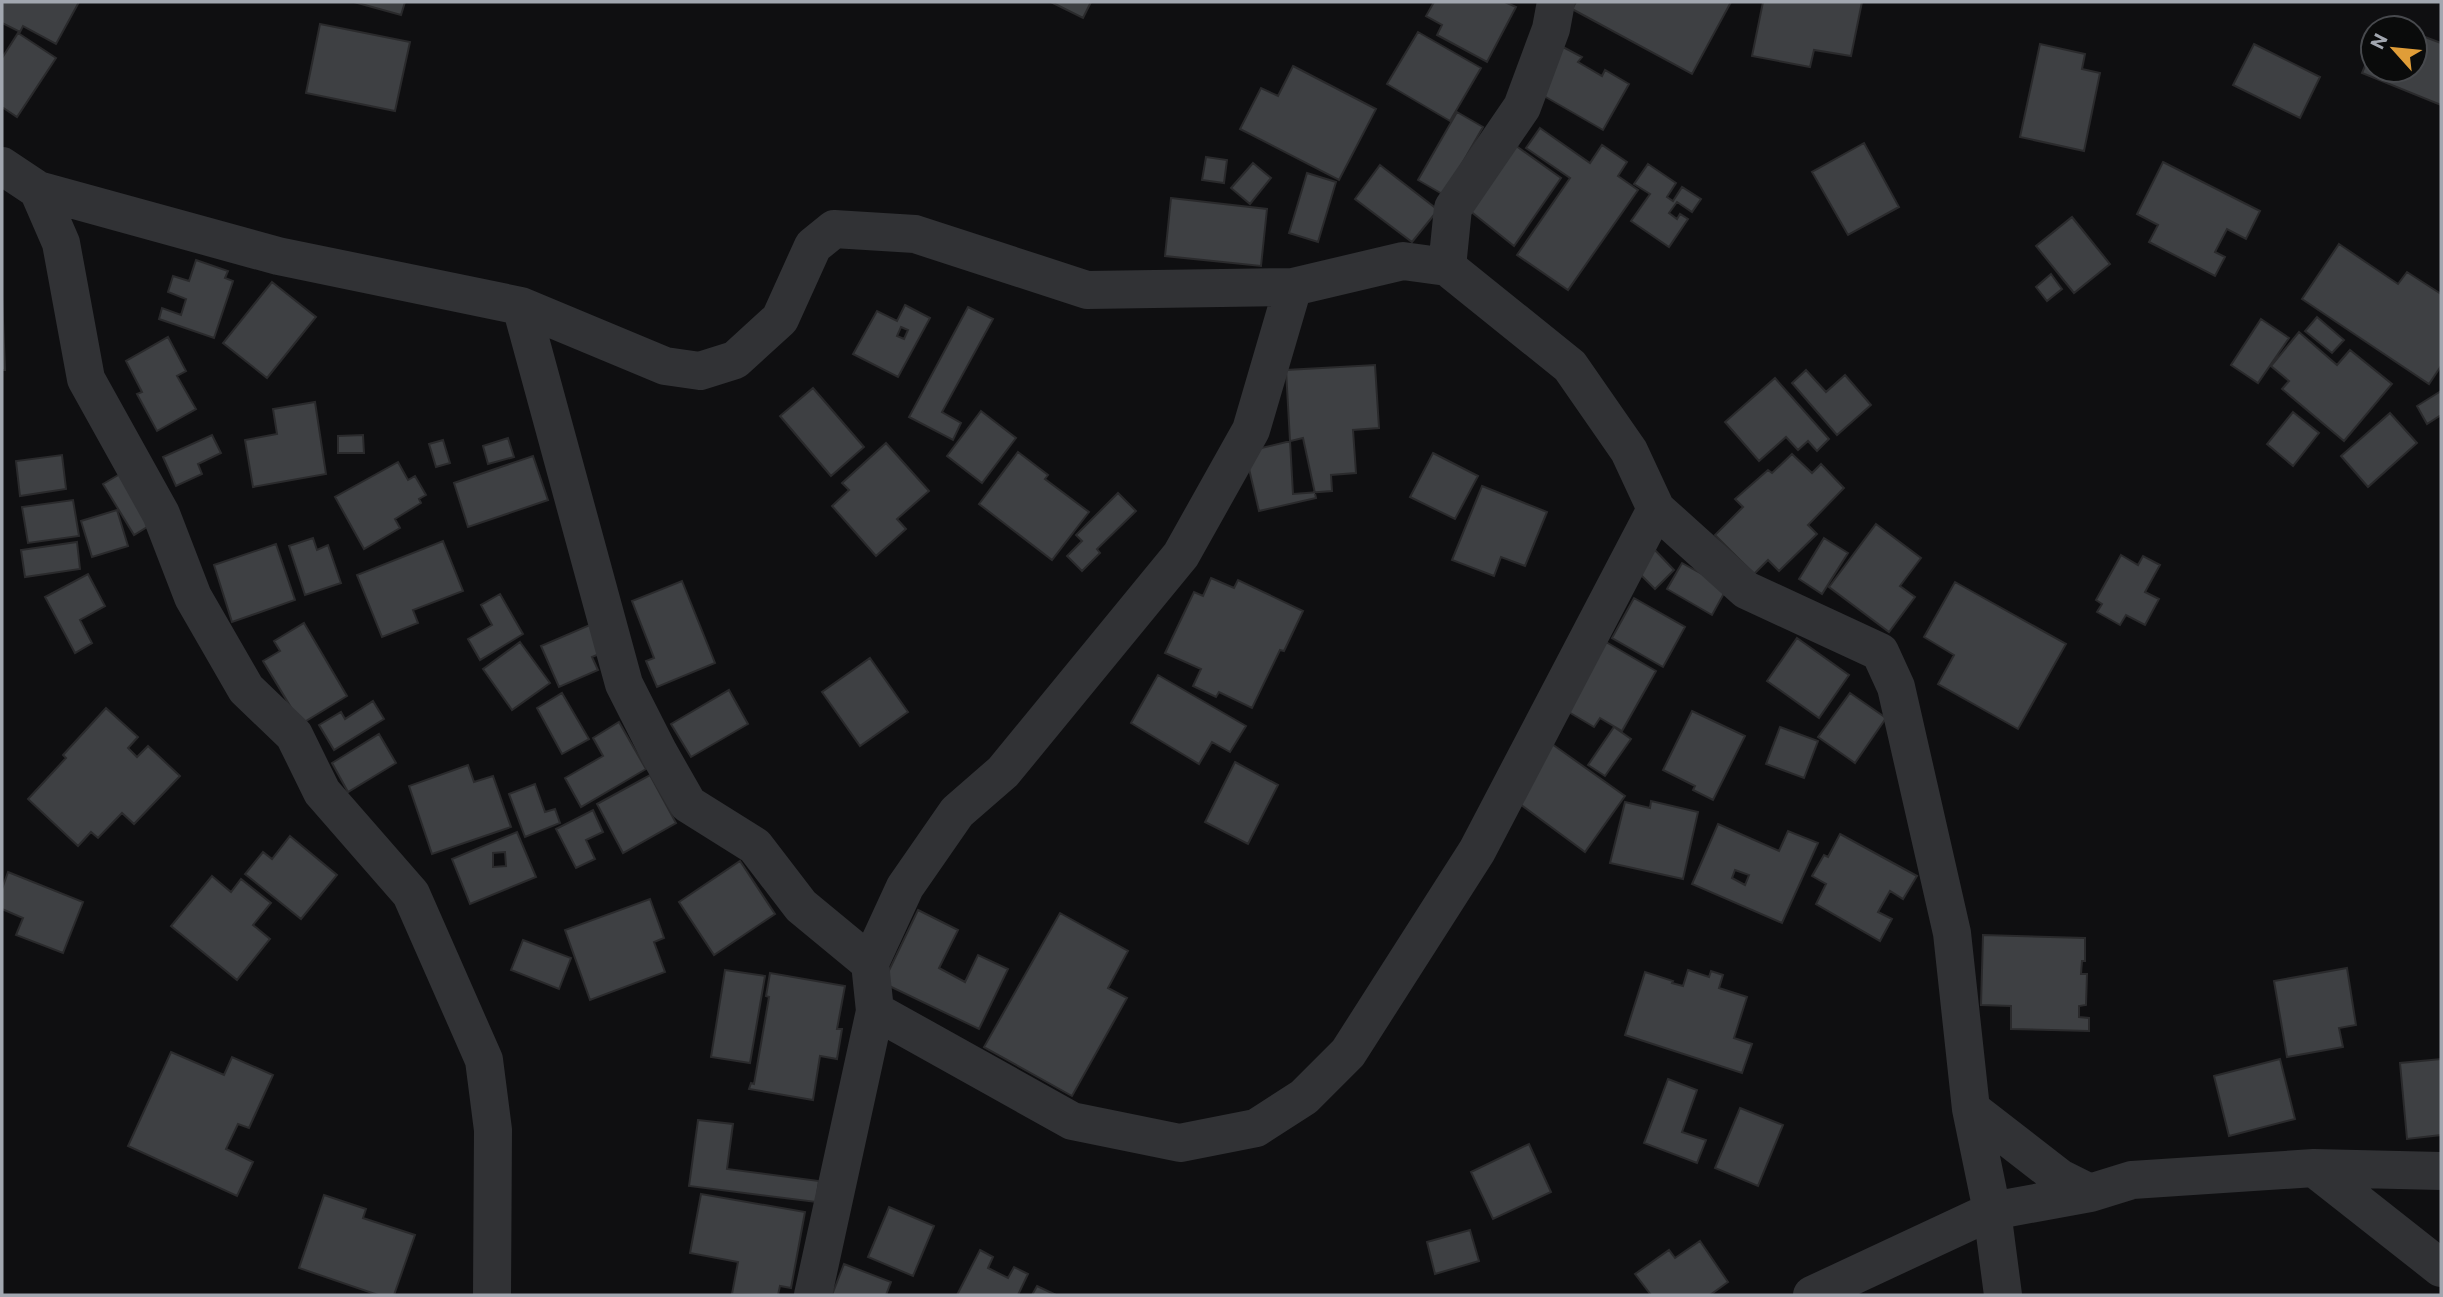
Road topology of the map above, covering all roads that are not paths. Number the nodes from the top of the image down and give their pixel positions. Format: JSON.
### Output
{"nodes":[{"id":1,"x":1556,"y":2,"type":"edge"},
{"id":2,"x":2,"y":166,"type":"edge"},
{"id":3,"x":38,"y":190,"type":"junction"},
{"id":4,"x":1447,"y":267,"type":"junction"},
{"id":5,"x":1293,"y":287,"type":"junction"},
{"id":6,"x":521,"y":306,"type":"junction"},
{"id":7,"x":1656,"y":509,"type":"junction"},
{"id":8,"x":870,"y":963,"type":"junction"},
{"id":9,"x":875,"y":1010,"type":"junction"},
{"id":10,"x":1971,"y":1110,"type":"junction"},
{"id":11,"x":2314,"y":1168,"type":"junction"},
{"id":12,"x":2441,"y":1171,"type":"edge"},
{"id":13,"x":2090,"y":1193,"type":"junction"},
{"id":14,"x":1992,"y":1211,"type":"junction"},
{"id":15,"x":2441,"y":1268,"type":"edge"},
{"id":16,"x":492,"y":1295,"type":"edge"},
{"id":17,"x":813,"y":1295,"type":"edge"},
{"id":18,"x":1812,"y":1295,"type":"edge"},
{"id":19,"x":2003,"y":1295,"type":"edge"}],
"edges":[{"from":1,"to":4,"type":"street"},
{"from":2,"to":3,"type":"street"},
{"from":3,"to":6,"type":"street"},
{"from":3,"to":16,"type":"street"},
{"from":4,"to":5,"type":"street"},
{"from":4,"to":7,"type":"street"},
{"from":5,"to":6,"type":"street"},
{"from":5,"to":8,"type":"street"},
{"from":6,"to":8,"type":"street"},
{"from":7,"to":9,"type":"street"},
{"from":7,"to":10,"type":"street"},
{"from":8,"to":9,"type":"street"},
{"from":9,"to":17,"type":"street"},
{"from":10,"to":13,"type":"street"},
{"from":10,"to":14,"type":"street"},
{"from":11,"to":12,"type":"street"},
{"from":11,"to":13,"type":"street"},
{"from":11,"to":15,"type":"street"},
{"from":13,"to":14,"type":"street"},
{"from":14,"to":18,"type":"street"},
{"from":14,"to":19,"type":"street"}]}
